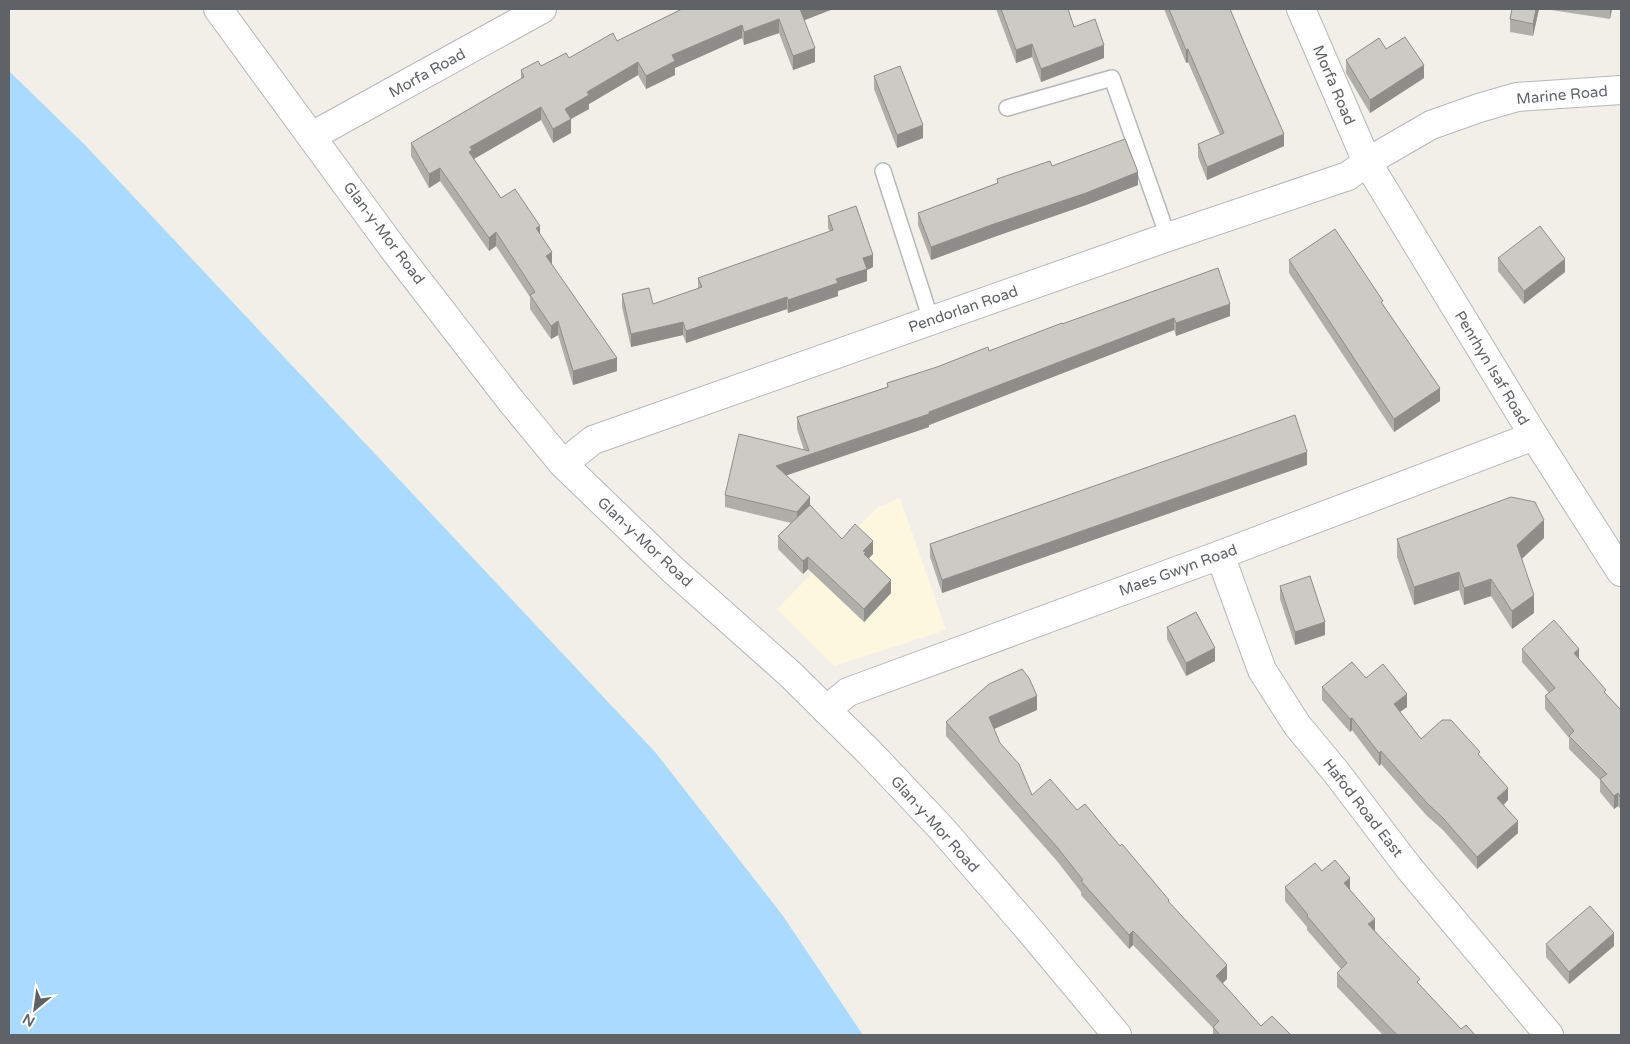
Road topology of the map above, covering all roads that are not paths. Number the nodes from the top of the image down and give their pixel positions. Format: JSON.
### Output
{"nodes":[{"id":1,"x":218,"y":9,"type":"edge"},
{"id":2,"x":542,"y":9,"type":"edge"},
{"id":3,"x":1301,"y":9,"type":"edge"},
{"id":4,"x":1621,"y":90,"type":"edge"},
{"id":5,"x":1008,"y":108,"type":"dead end"},
{"id":6,"x":312,"y":136,"type":"junction"},
{"id":7,"x":1367,"y":162,"type":"junction"},
{"id":8,"x":883,"y":171,"type":"dead end"},
{"id":9,"x":1168,"y":237,"type":"junction"},
{"id":10,"x":931,"y":320,"type":"junction"},
{"id":11,"x":1534,"y":436,"type":"junction"},
{"id":12,"x":564,"y":464,"type":"junction"},
{"id":13,"x":1220,"y":554,"type":"junction"},
{"id":14,"x":1621,"y":572,"type":"edge"},
{"id":15,"x":826,"y":710,"type":"junction"},
{"id":16,"x":1117,"y":1035,"type":"edge"},
{"id":17,"x":1549,"y":1035,"type":"edge"}],
"edges":[{"from":1,"to":6,"type":"street","name":"Glan-y-Mor Road"},
{"from":2,"to":6,"type":"street","name":"Morfa Road"},
{"from":3,"to":7,"type":"street","name":"Morfa Road"},
{"from":4,"to":7,"type":"street","name":"Marine Road"},
{"from":5,"to":9,"type":"lane"},
{"from":6,"to":12,"type":"street","name":"Glan-y-Mor Road"},
{"from":7,"to":9,"type":"street","name":"Pendorlan Road"},
{"from":7,"to":11,"type":"street","name":"Penrhyn Isaf Road"},
{"from":8,"to":10,"type":"lane"},
{"from":9,"to":10,"type":"street","name":"Pendorlan Road"},
{"from":10,"to":12,"type":"street","name":"Pendorlan Road"},
{"from":11,"to":13,"type":"street","name":"Maes Gwyn Road"},
{"from":11,"to":14,"type":"street","name":"Penrhyn Isaf Road"},
{"from":12,"to":15,"type":"street","name":"Glan-y-Mor Road"},
{"from":13,"to":15,"type":"street","name":"Maes Gwyn Road"},
{"from":13,"to":17,"type":"street","name":"Hafod Road East"},
{"from":15,"to":16,"type":"street","name":"Glan-y-Mor Road"}]}
